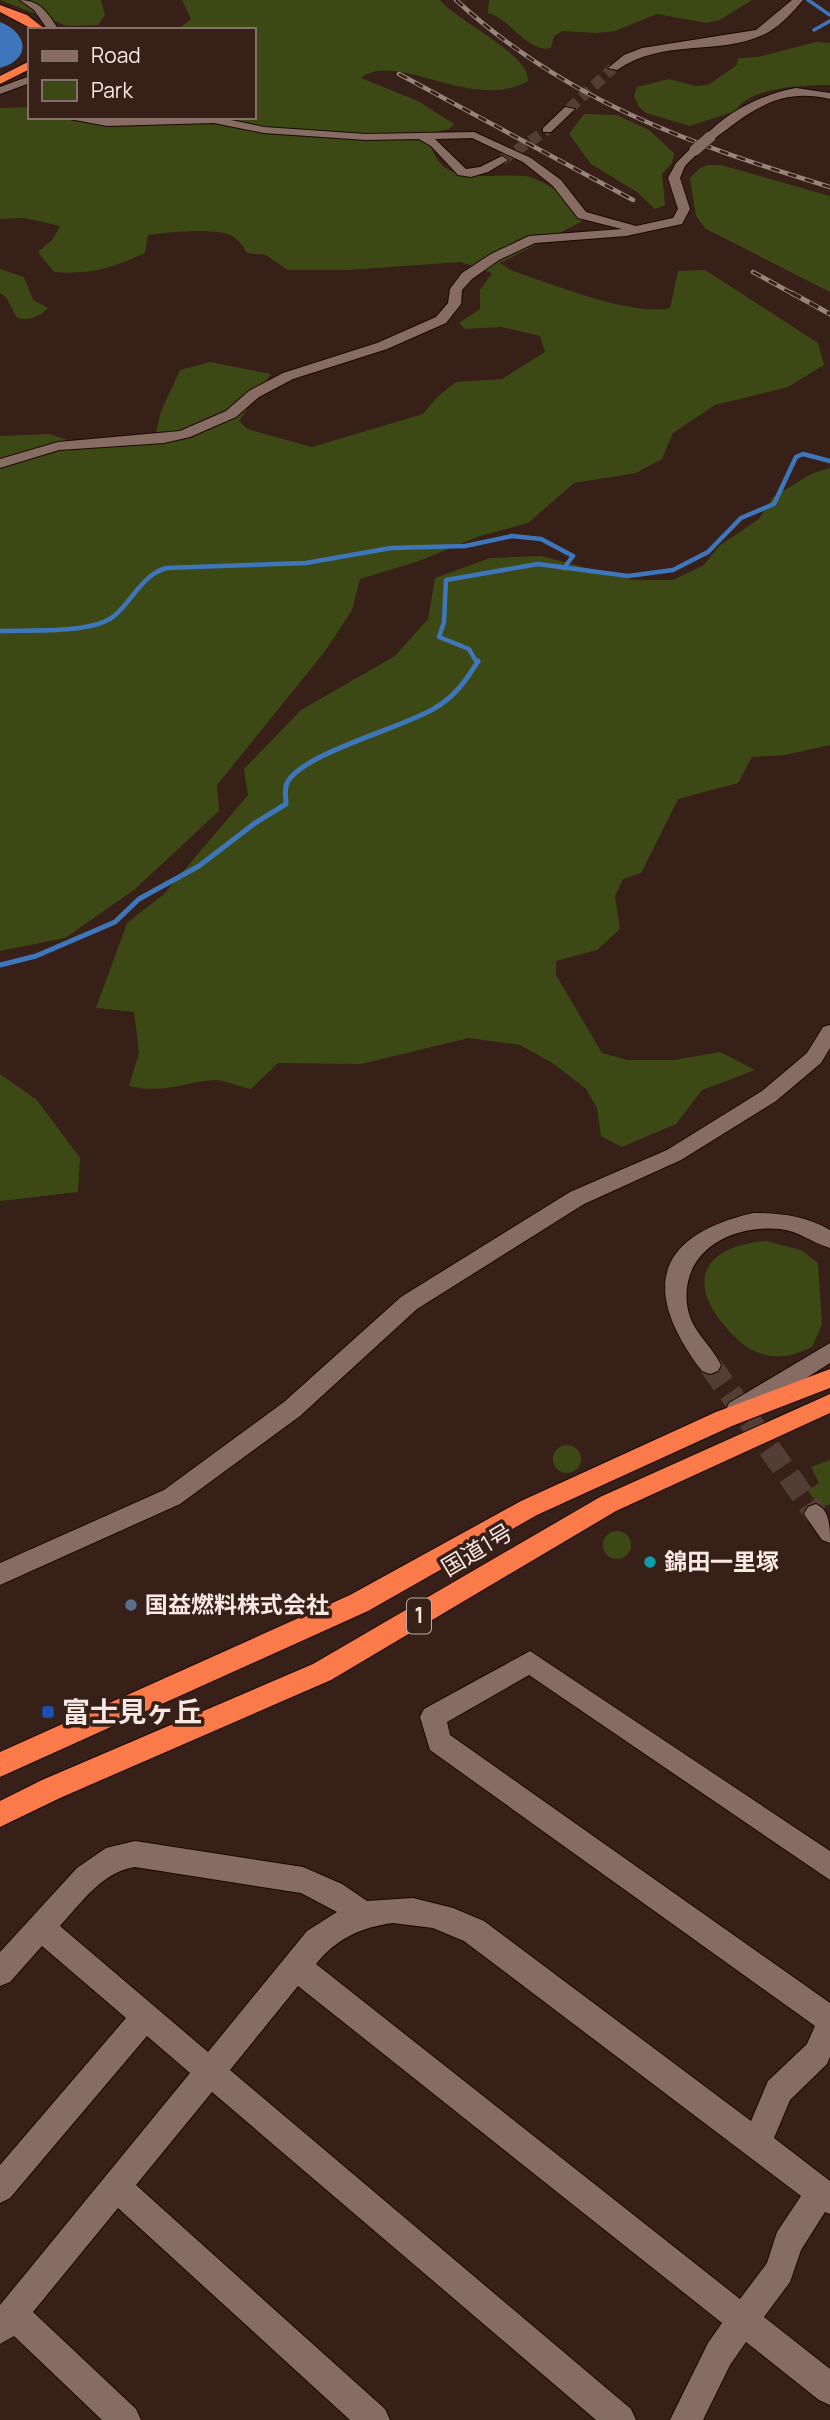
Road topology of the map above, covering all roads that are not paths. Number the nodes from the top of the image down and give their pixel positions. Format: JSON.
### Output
{"nodes":[{"id":1,"x":25,"y":0,"type":"edge"},
{"id":2,"x":798,"y":0,"type":"edge"},
{"id":3,"x":0,"y":10,"type":"edge"},
{"id":4,"x":31,"y":28,"type":"edge"},
{"id":5,"x":38,"y":28,"type":"edge"},
{"id":6,"x":53,"y":28,"type":"edge"},
{"id":7,"x":28,"y":65,"type":"edge"},
{"id":8,"x":612,"y":68,"type":"tunnel mouth"},
{"id":9,"x":28,"y":71,"type":"edge"},
{"id":10,"x":28,"y":80,"type":"edge"},
{"id":11,"x":0,"y":83,"type":"edge"},
{"id":12,"x":0,"y":91,"type":"edge"},
{"id":13,"x":830,"y":96,"type":"edge"},
{"id":14,"x":569,"y":109,"type":"tunnel mouth"},
{"id":15,"x":79,"y":119,"type":"edge"},
{"id":16,"x":547,"y":130,"type":"tunnel mouth"},
{"id":17,"x":423,"y":137,"type":"junction"},
{"id":18,"x":502,"y":160,"type":"tunnel mouth"},
{"id":19,"x":639,"y":229,"type":"junction"},
{"id":20,"x":0,"y":464,"type":"edge"},
{"id":21,"x":830,"y":1032,"type":"edge"},
{"id":22,"x":830,"y":1240,"type":"edge"},
{"id":23,"x":830,"y":1352,"type":"edge"},
{"id":24,"x":710,"y":1365,"type":"tunnel mouth"},
{"id":25,"x":830,"y":1378,"type":"edge"},
{"id":26,"x":830,"y":1403,"type":"edge"},
{"id":27,"x":724,"y":1419,"type":"junction"},
{"id":28,"x":0,"y":1574,"type":"edge"},
{"id":29,"x":0,"y":1765,"type":"edge"},
{"id":30,"x":0,"y":1815,"type":"edge"},
{"id":31,"x":827,"y":1858,"type":"edge"},
{"id":32,"x":363,"y":1914,"type":"junction"},
{"id":33,"x":41,"y":1928,"type":"junction"},
{"id":34,"x":297,"y":1967,"type":"junction"},
{"id":35,"x":0,"y":1972,"type":"edge"},
{"id":36,"x":144,"y":2018,"type":"junction"},
{"id":37,"x":830,"y":2022,"type":"edge"},
{"id":38,"x":212,"y":2073,"type":"junction"},
{"id":39,"x":755,"y":2142,"type":"junction"},
{"id":40,"x":0,"y":2188,"type":"edge"},
{"id":41,"x":117,"y":2188,"type":"junction"},
{"id":42,"x":825,"y":2195,"type":"edge"},
{"id":43,"x":6,"y":2321,"type":"edge"},
{"id":44,"x":744,"y":2321,"type":"junction"},
{"id":45,"x":830,"y":2389,"type":"edge"},
{"id":46,"x":125,"y":2420,"type":"edge"},
{"id":47,"x":374,"y":2420,"type":"edge"},
{"id":48,"x":620,"y":2420,"type":"edge"},
{"id":49,"x":686,"y":2420,"type":"edge"}],
"edges":[{"from":1,"to":6,"type":"street"},
{"from":2,"to":8,"type":"street"},
{"from":3,"to":4,"type":"highway"},
{"from":3,"to":5,"type":"highway"},
{"from":7,"to":11,"type":"highway"},
{"from":9,"to":11,"type":"highway"},
{"from":10,"to":12,"type":"street"},
{"from":13,"to":19,"type":"street","bridge":true},
{"from":14,"to":16,"type":"street"},
{"from":15,"to":17,"type":"street"},
{"from":17,"to":18,"type":"street"},
{"from":17,"to":19,"type":"street"},
{"from":19,"to":20,"type":"street"},
{"from":21,"to":28,"type":"street"},
{"from":22,"to":24,"type":"street"},
{"from":23,"to":27,"type":"street"},
{"from":25,"to":27,"type":"highway","name":"国道1号","number":"1"},
{"from":26,"to":30,"type":"highway","name":"国道1号","number":"1"},
{"from":27,"to":29,"type":"highway","name":"国道1号","number":"1"},
{"from":31,"to":37,"type":"street"},
{"from":32,"to":33,"type":"street"},
{"from":32,"to":34,"type":"street"},
{"from":32,"to":39,"type":"street"},
{"from":33,"to":35,"type":"street"},
{"from":33,"to":36,"type":"street"},
{"from":34,"to":38,"type":"street"},
{"from":34,"to":44,"type":"street"},
{"from":36,"to":38,"type":"street"},
{"from":36,"to":40,"type":"street"},
{"from":37,"to":39,"type":"street"},
{"from":38,"to":41,"type":"street"},
{"from":38,"to":48,"type":"street"},
{"from":39,"to":42,"type":"street"},
{"from":41,"to":43,"type":"street"},
{"from":41,"to":47,"type":"street"},
{"from":42,"to":44,"type":"street"},
{"from":43,"to":46,"type":"street"},
{"from":44,"to":45,"type":"street"},
{"from":44,"to":49,"type":"street"}]}
